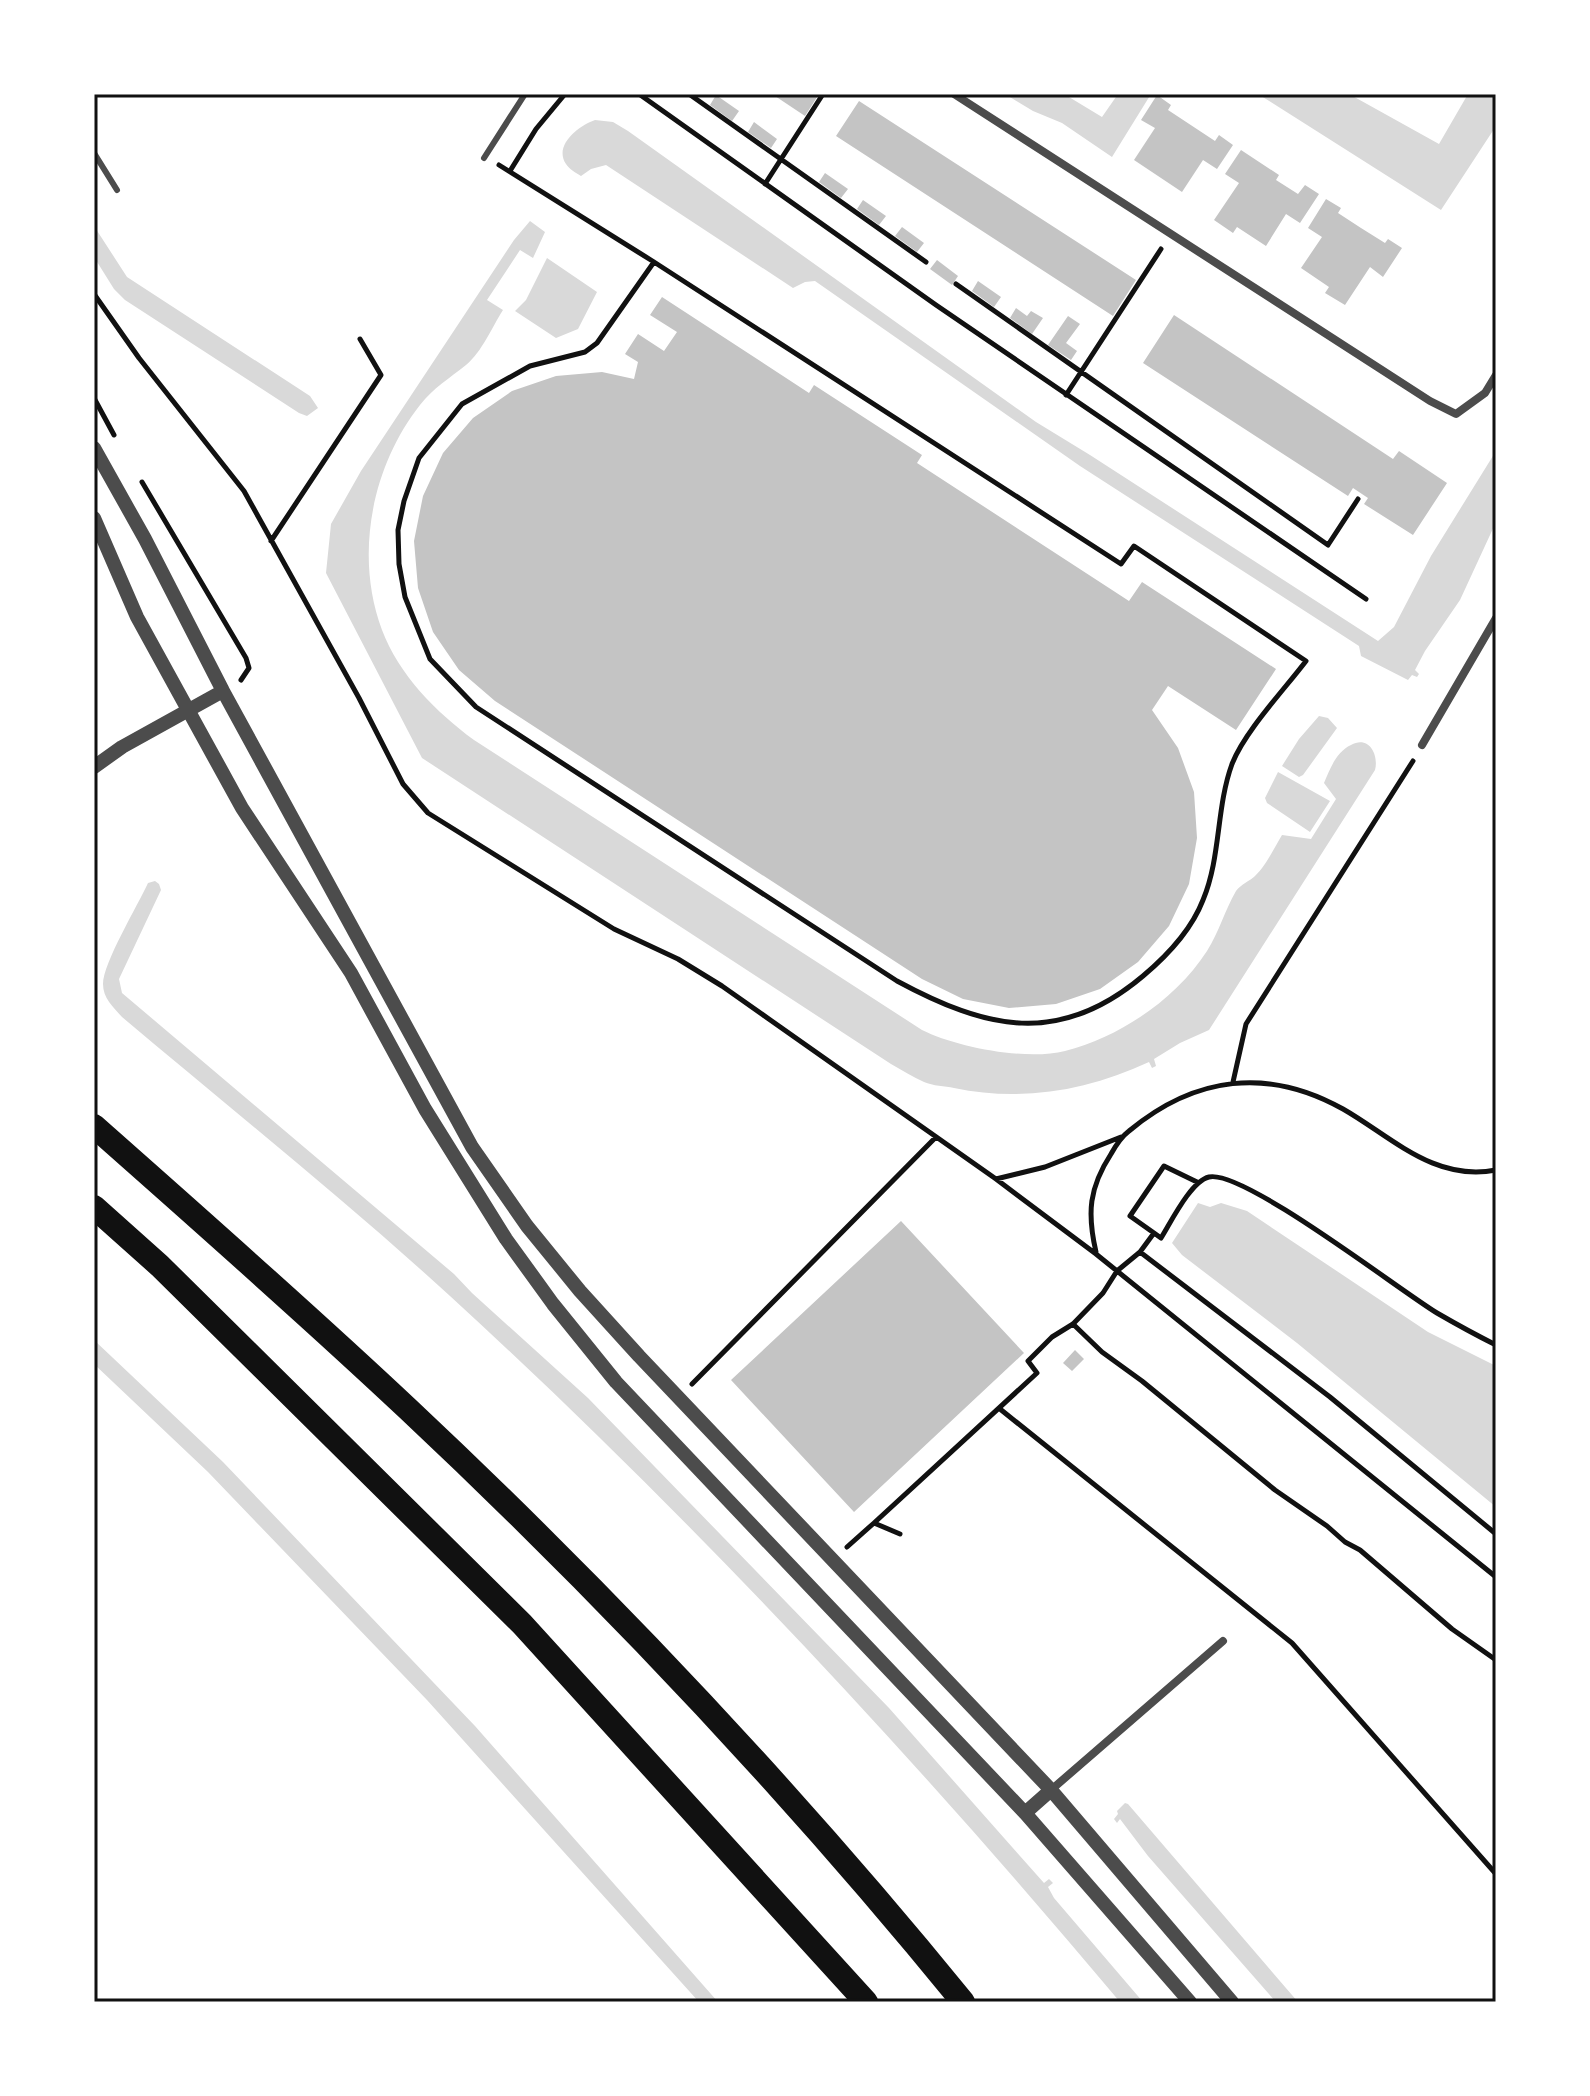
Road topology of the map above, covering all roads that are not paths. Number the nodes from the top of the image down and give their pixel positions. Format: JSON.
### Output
{"nodes":[{"id":1,"x":525,"y":94,"type":"edge"},
{"id":2,"x":954,"y":94,"type":"edge"},
{"id":3,"x":94,"y":153,"type":"edge"},
{"id":4,"x":484,"y":158,"type":"road end"},
{"id":5,"x":117,"y":190,"type":"dead end"},
{"id":6,"x":1496,"y":375,"type":"edge"},
{"id":7,"x":94,"y":448,"type":"edge"},
{"id":8,"x":94,"y":518,"type":"edge"},
{"id":9,"x":1496,"y":618,"type":"edge"},
{"id":10,"x":223,"y":691,"type":"junction"},
{"id":11,"x":188,"y":710,"type":"junction"},
{"id":12,"x":1422,"y":745,"type":"road end"},
{"id":13,"x":94,"y":767,"type":"edge"},
{"id":14,"x":94,"y":1126,"type":"edge"},
{"id":15,"x":94,"y":1207,"type":"edge"},
{"id":16,"x":1223,"y":1641,"type":"dead end"},
{"id":17,"x":1051,"y":1790,"type":"junction"},
{"id":18,"x":1025,"y":1813,"type":"junction"},
{"id":19,"x":866,"y":2002,"type":"edge"},
{"id":20,"x":963,"y":2002,"type":"edge"},
{"id":21,"x":1190,"y":2002,"type":"edge"},
{"id":22,"x":1232,"y":2002,"type":"edge"}],
"edges":[{"from":1,"to":4,"type":"lane"},
{"from":2,"to":6,"type":"street"},
{"from":3,"to":5,"type":"lane"},
{"from":7,"to":10,"type":"street"},
{"from":8,"to":11,"type":"street"},
{"from":9,"to":12,"type":"street"},
{"from":10,"to":11,"type":"street"},
{"from":10,"to":17,"type":"street"},
{"from":11,"to":13,"type":"street"},
{"from":11,"to":18,"type":"street"},
{"from":14,"to":20,"type":"highway"},
{"from":15,"to":19,"type":"highway"},
{"from":16,"to":17,"type":"street"},
{"from":17,"to":18,"type":"street"},
{"from":17,"to":22,"type":"street"},
{"from":18,"to":21,"type":"street"}]}
